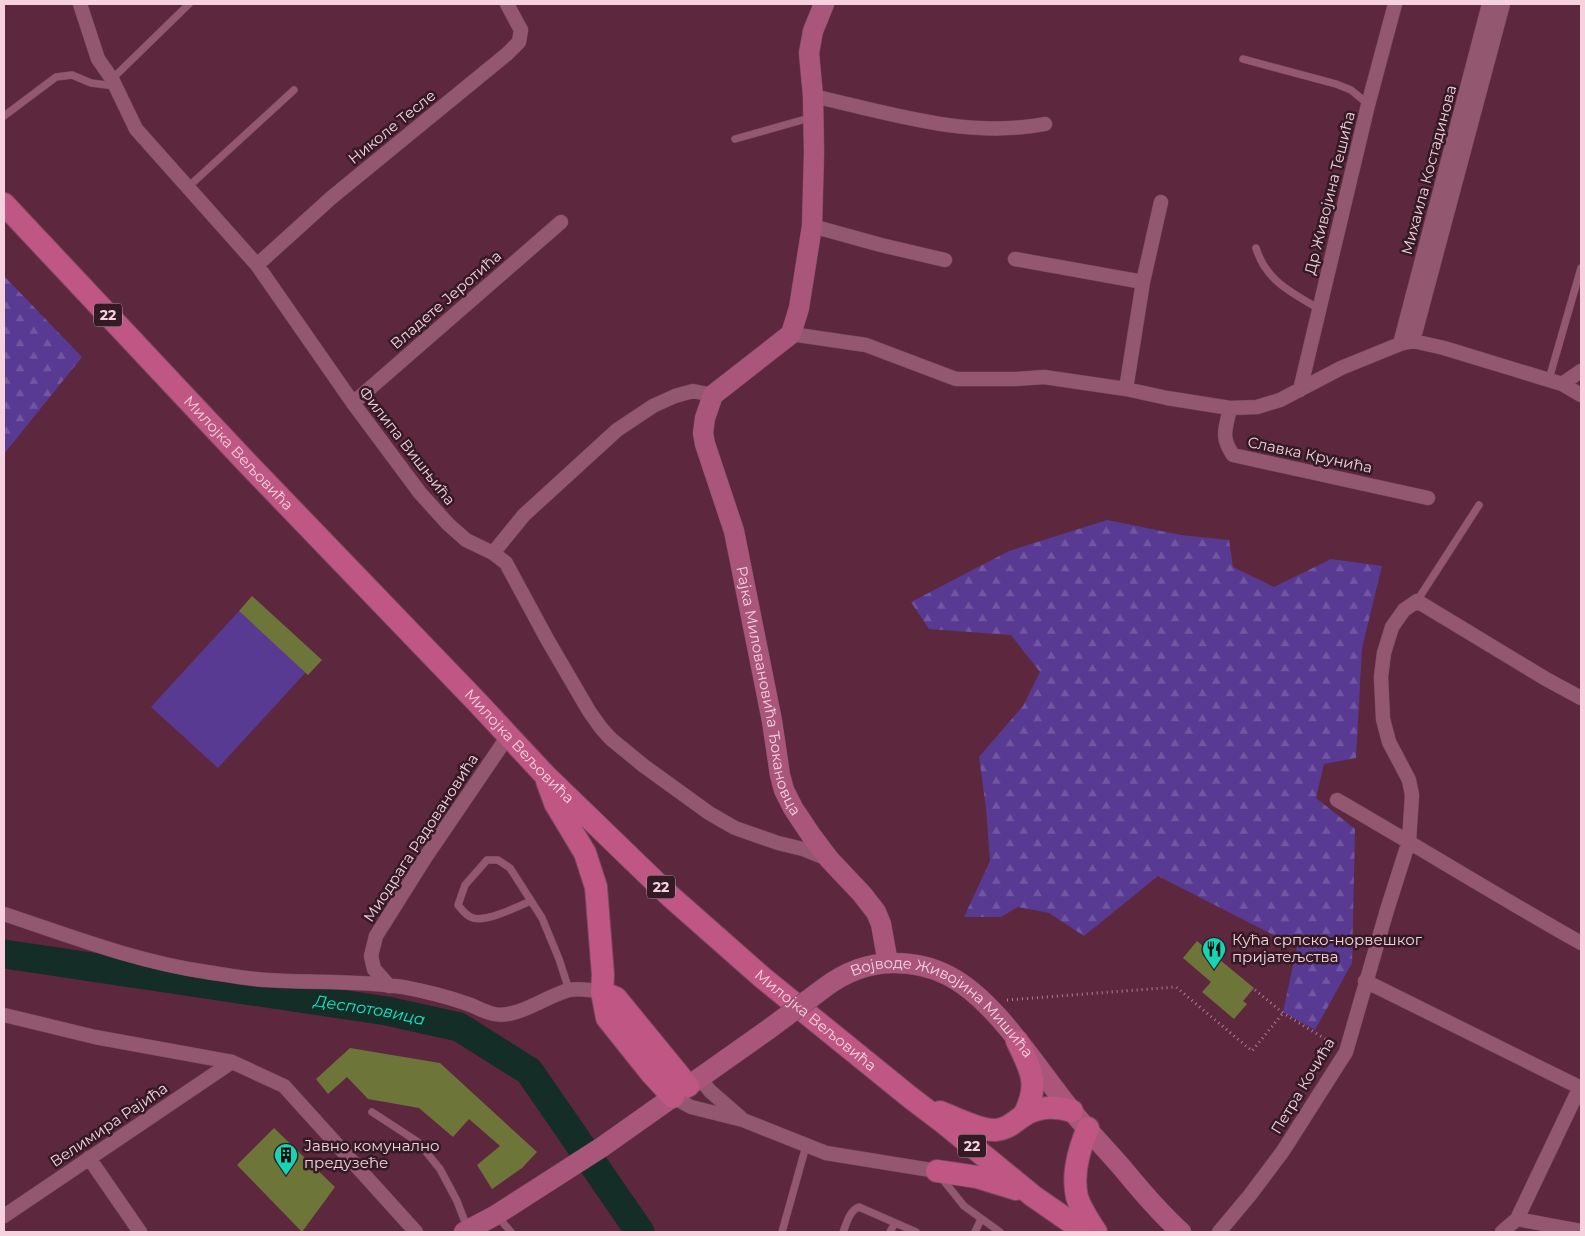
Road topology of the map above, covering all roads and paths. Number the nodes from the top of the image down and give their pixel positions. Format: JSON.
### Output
{"nodes":[{"id":1,"x":80,"y":4,"type":"edge"},
{"id":2,"x":189,"y":4,"type":"edge"},
{"id":3,"x":507,"y":4,"type":"edge"},
{"id":4,"x":824,"y":4,"type":"edge"},
{"id":5,"x":1395,"y":4,"type":"edge"},
{"id":6,"x":1489,"y":4,"type":"edge"},
{"id":7,"x":1503,"y":4,"type":"edge"},
{"id":8,"x":1244,"y":58,"type":"dead end"},
{"id":9,"x":113,"y":83,"type":"junction"},
{"id":10,"x":294,"y":90,"type":"dead end"},
{"id":11,"x":813,"y":96,"type":"junction"},
{"id":12,"x":1368,"y":105,"type":"junction"},
{"id":13,"x":4,"y":116,"type":"edge"},
{"id":14,"x":813,"y":117,"type":"junction"},
{"id":15,"x":1045,"y":124,"type":"dead end"},
{"id":16,"x":735,"y":139,"type":"dead end"},
{"id":17,"x":187,"y":188,"type":"junction"},
{"id":18,"x":1161,"y":202,"type":"dead end"},
{"id":19,"x":4,"y":204,"type":"edge"},
{"id":20,"x":561,"y":222,"type":"dead end"},
{"id":21,"x":812,"y":226,"type":"junction"},
{"id":22,"x":1256,"y":248,"type":"dead end"},
{"id":23,"x":1015,"y":259,"type":"dead end"},
{"id":24,"x":945,"y":260,"type":"dead end"},
{"id":25,"x":257,"y":265,"type":"junction"},
{"id":26,"x":1581,"y":268,"type":"edge"},
{"id":27,"x":1143,"y":282,"type":"junction"},
{"id":28,"x":1319,"y":309,"type":"junction"},
{"id":29,"x":791,"y":334,"type":"junction"},
{"id":30,"x":1407,"y":342,"type":"junction"},
{"id":31,"x":1581,"y":371,"type":"edge"},
{"id":32,"x":1555,"y":381,"type":"junction"},
{"id":33,"x":1126,"y":389,"type":"junction"},
{"id":34,"x":1300,"y":390,"type":"junction"},
{"id":35,"x":713,"y":395,"type":"junction"},
{"id":36,"x":1581,"y":395,"type":"edge"},
{"id":37,"x":353,"y":403,"type":"junction"},
{"id":38,"x":1230,"y":408,"type":"junction"},
{"id":39,"x":1428,"y":498,"type":"dead end"},
{"id":40,"x":1479,"y":505,"type":"dead end"},
{"id":41,"x":493,"y":553,"type":"junction"},
{"id":42,"x":1417,"y":601,"type":"junction"},
{"id":43,"x":1581,"y":698,"type":"edge"},
{"id":44,"x":508,"y":736,"type":"junction"},
{"id":45,"x":545,"y":775,"type":"junction"},
{"id":46,"x":1337,"y":800,"type":"dead end"},
{"id":47,"x":1410,"y":841,"type":"junction"},
{"id":48,"x":829,"y":860,"type":"junction"},
{"id":49,"x":531,"y":901,"type":"junction"},
{"id":50,"x":4,"y":914,"type":"edge"},
{"id":51,"x":1581,"y":943,"type":"edge"},
{"id":52,"x":888,"y":963,"type":"junction"},
{"id":53,"x":1365,"y":981,"type":"junction"},
{"id":54,"x":389,"y":986,"type":"junction"},
{"id":55,"x":569,"y":990,"type":"junction"},
{"id":56,"x":1255,"y":990,"type":"dead end"},
{"id":57,"x":602,"y":992,"type":"junction"},
{"id":58,"x":984,"y":1002,"type":"junction"},
{"id":59,"x":1283,"y":1012,"type":"junction"},
{"id":60,"x":4,"y":1015,"type":"edge"},
{"id":61,"x":1017,"y":1040,"type":"junction"},
{"id":62,"x":1346,"y":1052,"type":"junction"},
{"id":63,"x":232,"y":1062,"type":"junction"},
{"id":64,"x":687,"y":1087,"type":"junction"},
{"id":65,"x":1580,"y":1087,"type":"edge"},
{"id":66,"x":911,"y":1098,"type":"junction"},
{"id":67,"x":1072,"y":1111,"type":"junction"},
{"id":68,"x":372,"y":1112,"type":"dead end"},
{"id":69,"x":1024,"y":1115,"type":"junction"},
{"id":70,"x":743,"y":1120,"type":"junction"},
{"id":71,"x":1088,"y":1128,"type":"junction"},
{"id":72,"x":806,"y":1146,"type":"junction"},
{"id":73,"x":89,"y":1158,"type":"junction"},
{"id":74,"x":937,"y":1171,"type":"junction"},
{"id":75,"x":1033,"y":1196,"type":"junction"},
{"id":76,"x":496,"y":1215,"type":"junction"},
{"id":77,"x":4,"y":1216,"type":"edge"},
{"id":78,"x":981,"y":1219,"type":"junction"},
{"id":79,"x":1517,"y":1219,"type":"junction"},
{"id":80,"x":895,"y":1223,"type":"junction"},
{"id":81,"x":466,"y":1231,"type":"edge"},
{"id":82,"x":1581,"y":1231,"type":"edge"},
{"id":83,"x":140,"y":1232,"type":"edge"},
{"id":84,"x":416,"y":1232,"type":"edge"},
{"id":85,"x":511,"y":1232,"type":"edge"},
{"id":86,"x":782,"y":1232,"type":"edge"},
{"id":87,"x":843,"y":1232,"type":"edge"},
{"id":88,"x":890,"y":1232,"type":"edge"},
{"id":89,"x":916,"y":1232,"type":"edge"},
{"id":90,"x":975,"y":1232,"type":"edge"},
{"id":91,"x":1000,"y":1232,"type":"edge"},
{"id":92,"x":1085,"y":1232,"type":"edge"},
{"id":93,"x":1096,"y":1232,"type":"edge"},
{"id":94,"x":1180,"y":1232,"type":"edge"},
{"id":95,"x":1219,"y":1232,"type":"edge"},
{"id":96,"x":1502,"y":1232,"type":"edge"}],
"edges":[{"from":1,"to":9,"type":"street","name":"Филипа Вишњића"},
{"from":2,"to":9,"type":"lane"},
{"from":3,"to":25,"type":"street","name":"Николе Тесле"},
{"from":4,"to":11,"type":"street"},
{"from":5,"to":12,"type":"street","name":"Др Живојина Тешића"},
{"from":6,"to":30,"type":"street","name":"Михаила Костадинова"},
{"from":7,"to":30,"type":"street","name":"Михаила Костадинова"},
{"from":8,"to":12,"type":"lane"},
{"from":9,"to":13,"type":"lane"},
{"from":9,"to":17,"type":"street","name":"Филипа Вишњића"},
{"from":10,"to":17,"type":"lane"},
{"from":11,"to":14,"type":"street"},
{"from":11,"to":15,"type":"street"},
{"from":12,"to":28,"type":"street","name":"Др Живојина Тешића"},
{"from":14,"to":16,"type":"lane"},
{"from":14,"to":21,"type":"street"},
{"from":17,"to":25,"type":"street","name":"Филипа Вишњића"},
{"from":18,"to":27,"type":"street"},
{"from":19,"to":44,"type":"main road","name":"Милојка Вељовића","number":"22"},
{"from":20,"to":37,"type":"street","name":"Владете Јеротића"},
{"from":21,"to":24,"type":"street"},
{"from":21,"to":29,"type":"street"},
{"from":22,"to":28,"type":"lane"},
{"from":23,"to":27,"type":"street"},
{"from":25,"to":37,"type":"street","name":"Филипа Вишњића"},
{"from":26,"to":32,"type":"lane"},
{"from":27,"to":33,"type":"street"},
{"from":28,"to":34,"type":"street","name":"Др Живојина Тешића"},
{"from":29,"to":33,"type":"street"},
{"from":29,"to":35,"type":"street"},
{"from":30,"to":32,"type":"street"},
{"from":30,"to":34,"type":"street"},
{"from":31,"to":32,"type":"street"},
{"from":32,"to":36,"type":"street"},
{"from":33,"to":38,"type":"street"},
{"from":34,"to":38,"type":"street"},
{"from":35,"to":41,"type":"street"},
{"from":35,"to":48,"type":"street","name":"Рајка Миловановића Ђокановца"},
{"from":37,"to":41,"type":"street","name":"Филипа Вишњића"},
{"from":38,"to":39,"type":"street","name":"Славка Крунића"},
{"from":40,"to":42,"type":"lane"},
{"from":41,"to":48,"type":"street","name":"Филипа Вишњића"},
{"from":42,"to":43,"type":"street"},
{"from":42,"to":47,"type":"street","name":"Петра Кочића"},
{"from":44,"to":45,"type":"main road","name":"Милојка Вељовића","number":"22"},
{"from":44,"to":54,"type":"street","name":"Миодрага Радовановића"},
{"from":45,"to":57,"type":"main road"},
{"from":45,"to":66,"type":"main road","name":"Милојка Вељовића","number":"22"},
{"from":46,"to":47,"type":"street"},
{"from":47,"to":51,"type":"street"},
{"from":47,"to":53,"type":"street","name":"Петра Кочића"},
{"from":48,"to":52,"type":"street","name":"Рајка Миловановића Ђокановца"},
{"from":49,"to":49,"type":"lane"},
{"from":49,"to":55,"type":"lane"},
{"from":50,"to":54,"type":"street"},
{"from":52,"to":58,"type":"street","name":"Војводе Живојина Мишића"},
{"from":52,"to":64,"type":"street","name":"Војводе Живојина Мишића","bridge":true},
{"from":53,"to":62,"type":"street","name":"Петра Кочића"},
{"from":53,"to":65,"type":"street"},
{"from":54,"to":55,"type":"street"},
{"from":55,"to":57,"type":"street"},
{"from":56,"to":59,"type":"path"},
{"from":57,"to":64,"type":"main road"},
{"from":58,"to":59,"type":"path"},
{"from":58,"to":61,"type":"street","name":"Војводе Живојина Мишића"},
{"from":59,"to":62,"type":"path"},
{"from":60,"to":63,"type":"street"},
{"from":61,"to":67,"type":"street","name":"Војводе Живојина Мишића"},
{"from":61,"to":69,"type":"main road"},
{"from":62,"to":95,"type":"street","name":"Петра Кочића"},
{"from":63,"to":73,"type":"street","name":"Велимира Рајића"},
{"from":63,"to":84,"type":"street"},
{"from":64,"to":70,"type":"street"},
{"from":64,"to":70,"type":"street"},
{"from":64,"to":76,"type":"street","name":"Војводе Живојина Мишића"},
{"from":65,"to":79,"type":"street"},
{"from":66,"to":69,"type":"main road"},
{"from":66,"to":75,"type":"main road","name":"Милојка Вељовића","number":"22"},
{"from":67,"to":69,"type":"main road"},
{"from":67,"to":71,"type":"street","name":"Војводе Живојина Мишића"},
{"from":68,"to":81,"type":"lane"},
{"from":70,"to":72,"type":"street"},
{"from":71,"to":93,"type":"main road"},
{"from":71,"to":94,"type":"street","name":"Војводе Живојина Мишића"},
{"from":72,"to":74,"type":"street"},
{"from":72,"to":86,"type":"lane"},
{"from":73,"to":77,"type":"street","name":"Велимира Рајића"},
{"from":73,"to":83,"type":"street"},
{"from":74,"to":75,"type":"main road"},
{"from":74,"to":78,"type":"lane"},
{"from":75,"to":92,"type":"main road","name":"Милојка Вељовића","number":"22"},
{"from":76,"to":81,"type":"street","name":"Војводе Живојина Мишића"},
{"from":76,"to":85,"type":"lane"},
{"from":78,"to":90,"type":"lane"},
{"from":78,"to":91,"type":"lane"},
{"from":79,"to":82,"type":"street"},
{"from":79,"to":96,"type":"street"},
{"from":80,"to":87,"type":"lane"},
{"from":80,"to":88,"type":"lane"},
{"from":80,"to":89,"type":"lane"}]}
